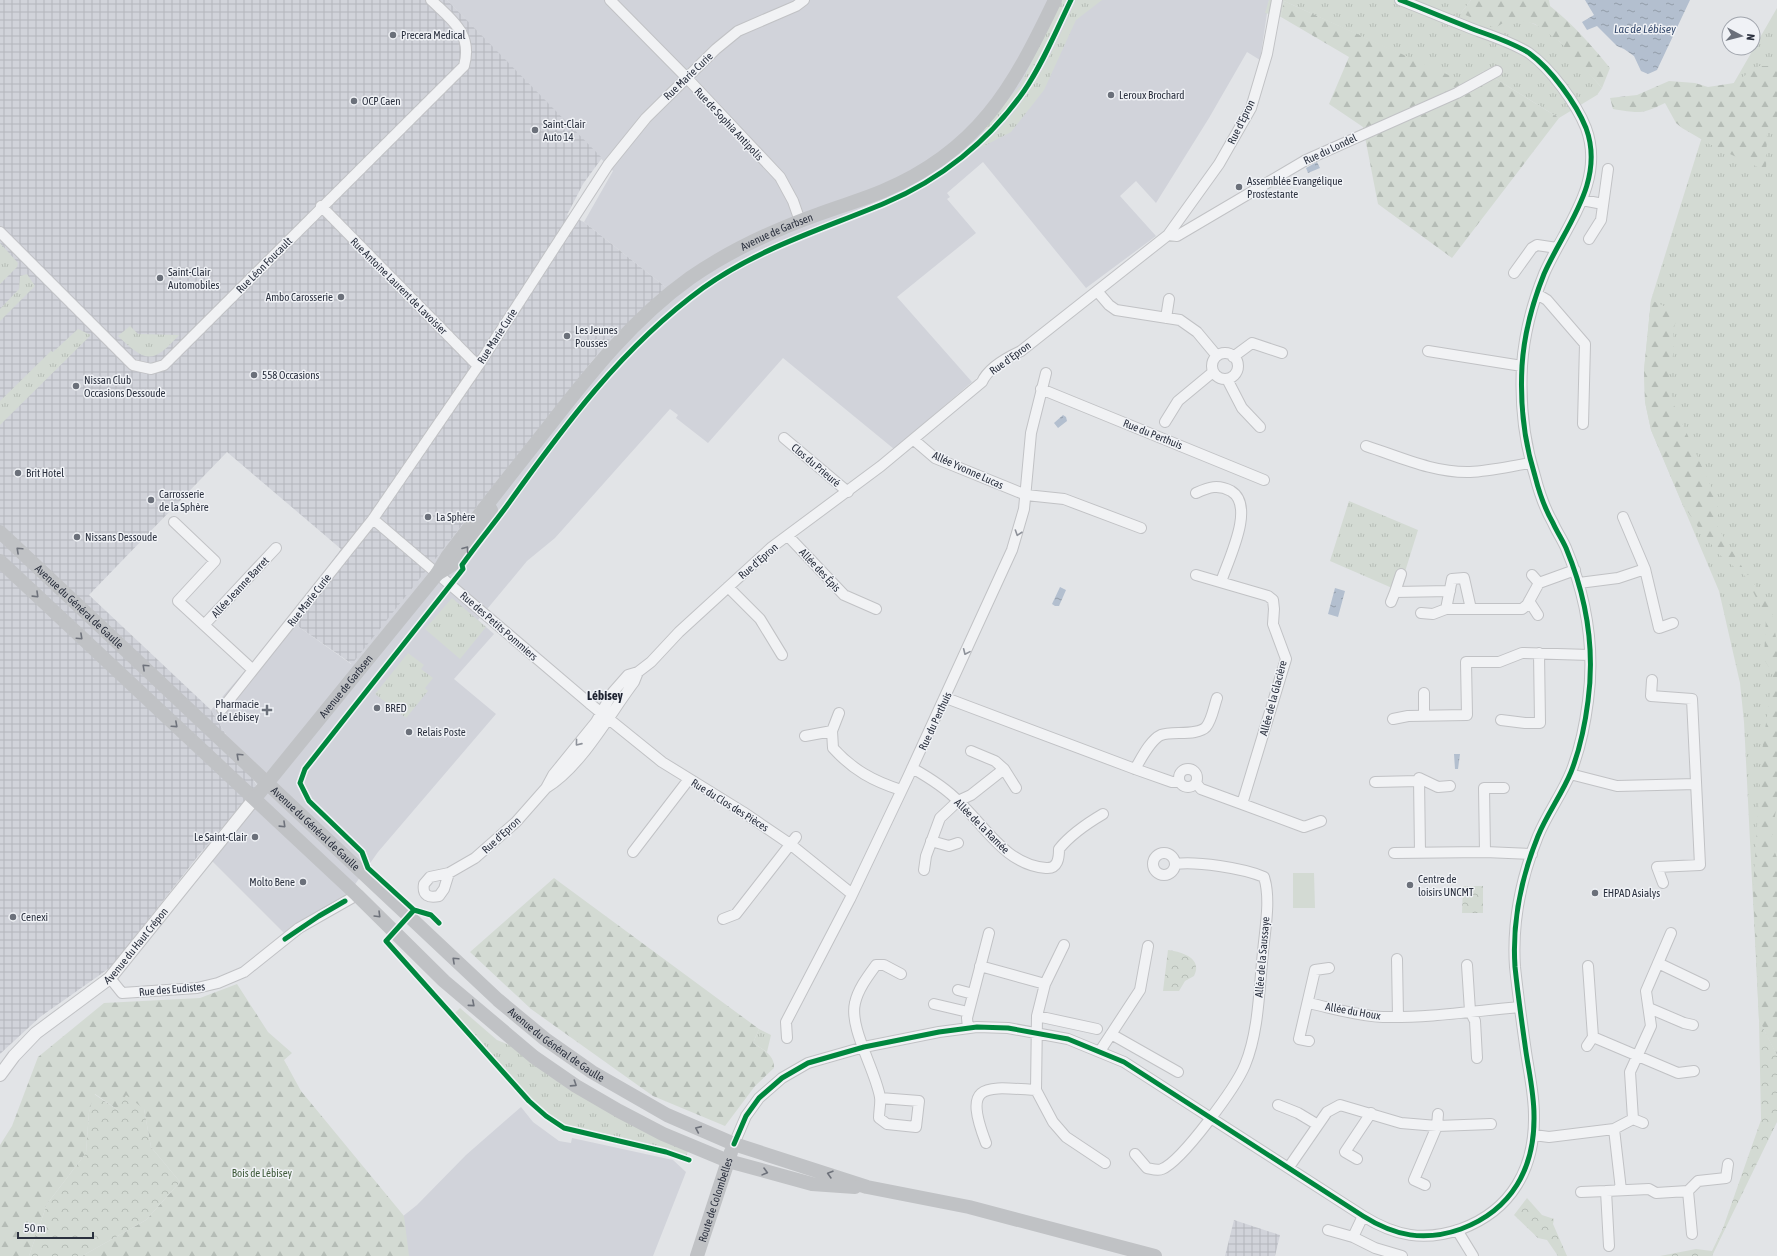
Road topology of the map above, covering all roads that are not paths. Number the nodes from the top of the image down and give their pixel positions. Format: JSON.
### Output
{"nodes":[{"id":1,"x":431,"y":0,"type":"edge"},
{"id":2,"x":610,"y":0,"type":"edge"},
{"id":3,"x":804,"y":0,"type":"edge"},
{"id":4,"x":1055,"y":0,"type":"edge"},
{"id":5,"x":1277,"y":0,"type":"edge"},
{"id":6,"x":1400,"y":0,"type":"edge"},
{"id":7,"x":1497,"y":71,"type":"dead end"},
{"id":8,"x":686,"y":77,"type":"junction"},
{"id":9,"x":1608,"y":168,"type":"dead end"},
{"id":10,"x":1582,"y":200,"type":"junction"},
{"id":11,"x":1603,"y":204,"type":"junction"},
{"id":12,"x":321,"y":206,"type":"junction"},
{"id":13,"x":800,"y":221,"type":"junction"},
{"id":14,"x":0,"y":232,"type":"edge"},
{"id":15,"x":1168,"y":235,"type":"junction"},
{"id":16,"x":1589,"y":239,"type":"dead end"},
{"id":17,"x":1557,"y":248,"type":"junction"},
{"id":18,"x":1514,"y":273,"type":"dead end"},
{"id":19,"x":1097,"y":291,"type":"junction"},
{"id":20,"x":1537,"y":294,"type":"junction"},
{"id":21,"x":1169,"y":299,"type":"dead end"},
{"id":22,"x":1166,"y":318,"type":"junction"},
{"id":23,"x":1428,"y":351,"type":"dead end"},
{"id":24,"x":1282,"y":353,"type":"dead end"},
{"id":25,"x":1217,"y":356,"type":"junction"},
{"id":26,"x":1234,"y":357,"type":"junction"},
{"id":27,"x":478,"y":366,"type":"junction"},
{"id":28,"x":1522,"y":366,"type":"junction"},
{"id":29,"x":1213,"y":372,"type":"junction"},
{"id":30,"x":1046,"y":373,"type":"dead end"},
{"id":31,"x":1227,"y":379,"type":"junction"},
{"id":32,"x":1041,"y":389,"type":"junction"},
{"id":33,"x":1165,"y":422,"type":"dead end"},
{"id":34,"x":1583,"y":424,"type":"dead end"},
{"id":35,"x":1260,"y":427,"type":"dead end"},
{"id":36,"x":784,"y":438,"type":"dead end"},
{"id":37,"x":914,"y":440,"type":"junction"},
{"id":38,"x":1366,"y":446,"type":"dead end"},
{"id":39,"x":1531,"y":463,"type":"junction"},
{"id":40,"x":1264,"y":480,"type":"dead end"},
{"id":41,"x":848,"y":492,"type":"junction"},
{"id":42,"x":1196,"y":493,"type":"dead end"},
{"id":43,"x":1026,"y":495,"type":"junction"},
{"id":44,"x":1623,"y":517,"type":"dead end"},
{"id":45,"x":373,"y":519,"type":"junction"},
{"id":46,"x":174,"y":522,"type":"dead end"},
{"id":47,"x":1142,"y":528,"type":"dead end"},
{"id":48,"x":0,"y":532,"type":"edge"},
{"id":49,"x":788,"y":536,"type":"junction"},
{"id":50,"x":276,"y":548,"type":"dead end"},
{"id":51,"x":0,"y":561,"type":"edge"},
{"id":52,"x":1645,"y":569,"type":"junction"},
{"id":53,"x":1575,"y":570,"type":"junction"},
{"id":54,"x":437,"y":574,"type":"junction"},
{"id":55,"x":1196,"y":574,"type":"dead end"},
{"id":56,"x":1400,"y":574,"type":"dead end"},
{"id":57,"x":1532,"y":575,"type":"dead end"},
{"id":58,"x":1221,"y":582,"type":"junction"},
{"id":59,"x":1539,"y":583,"type":"junction"},
{"id":60,"x":1579,"y":583,"type":"junction"},
{"id":61,"x":728,"y":587,"type":"junction"},
{"id":62,"x":1450,"y":591,"type":"junction"},
{"id":63,"x":1395,"y":592,"type":"junction"},
{"id":64,"x":1529,"y":601,"type":"junction"},
{"id":65,"x":1392,"y":602,"type":"dead end"},
{"id":66,"x":876,"y":609,"type":"dead end"},
{"id":67,"x":1446,"y":609,"type":"junction"},
{"id":68,"x":1471,"y":609,"type":"junction"},
{"id":69,"x":1421,"y":614,"type":"dead end"},
{"id":70,"x":1538,"y":615,"type":"dead end"},
{"id":71,"x":1673,"y":623,"type":"dead end"},
{"id":72,"x":204,"y":625,"type":"junction"},
{"id":73,"x":1540,"y":653,"type":"junction"},
{"id":74,"x":782,"y":655,"type":"dead end"},
{"id":75,"x":1590,"y":655,"type":"junction"},
{"id":76,"x":253,"y":670,"type":"junction"},
{"id":77,"x":1652,"y":680,"type":"dead end"},
{"id":78,"x":1424,"y":693,"type":"dead end"},
{"id":79,"x":946,"y":698,"type":"junction"},
{"id":80,"x":1217,"y":698,"type":"dead end"},
{"id":81,"x":222,"y":710,"type":"dead end"},
{"id":82,"x":839,"y":713,"type":"dead end"},
{"id":83,"x":604,"y":715,"type":"junction"},
{"id":84,"x":1424,"y":715,"type":"junction"},
{"id":85,"x":1392,"y":719,"type":"dead end"},
{"id":86,"x":1502,"y":720,"type":"dead end"},
{"id":87,"x":832,"y":731,"type":"junction"},
{"id":88,"x":805,"y":736,"type":"dead end"},
{"id":89,"x":971,"y":751,"type":"dead end"},
{"id":90,"x":912,"y":768,"type":"junction"},
{"id":91,"x":1004,"y":769,"type":"junction"},
{"id":92,"x":1135,"y":769,"type":"junction"},
{"id":93,"x":1570,"y":774,"type":"junction"},
{"id":94,"x":689,"y":779,"type":"junction"},
{"id":95,"x":1419,"y":781,"type":"junction"},
{"id":96,"x":1179,"y":782,"type":"junction"},
{"id":97,"x":1375,"y":782,"type":"dead end"},
{"id":98,"x":268,"y":783,"type":"junction"},
{"id":99,"x":1196,"y":783,"type":"junction"},
{"id":100,"x":1696,"y":784,"type":"junction"},
{"id":101,"x":1450,"y":786,"type":"dead end"},
{"id":102,"x":1016,"y":788,"type":"dead end"},
{"id":103,"x":1504,"y":788,"type":"dead end"},
{"id":104,"x":901,"y":790,"type":"junction"},
{"id":105,"x":255,"y":798,"type":"junction"},
{"id":106,"x":958,"y":801,"type":"junction"},
{"id":107,"x":1242,"y":804,"type":"junction"},
{"id":108,"x":1103,"y":814,"type":"dead end"},
{"id":109,"x":1321,"y":821,"type":"dead end"},
{"id":110,"x":793,"y":841,"type":"junction"},
{"id":111,"x":931,"y":841,"type":"junction"},
{"id":112,"x":958,"y":843,"type":"dead end"},
{"id":113,"x":633,"y":852,"type":"dead end"},
{"id":114,"x":1485,"y":852,"type":"junction"},
{"id":115,"x":1394,"y":853,"type":"dead end"},
{"id":116,"x":1420,"y":853,"type":"junction"},
{"id":117,"x":1532,"y":854,"type":"junction"},
{"id":118,"x":1175,"y":864,"type":"dead end"},
{"id":119,"x":924,"y":870,"type":"dead end"},
{"id":120,"x":449,"y":873,"type":"dead end"},
{"id":121,"x":1663,"y":884,"type":"dead end"},
{"id":122,"x":852,"y":894,"type":"junction"},
{"id":123,"x":357,"y":895,"type":"junction"},
{"id":124,"x":723,"y":919,"type":"dead end"},
{"id":125,"x":989,"y":932,"type":"dead end"},
{"id":126,"x":1671,"y":932,"type":"dead end"},
{"id":127,"x":1064,"y":944,"type":"dead end"},
{"id":128,"x":1148,"y":946,"type":"dead end"},
{"id":129,"x":1397,"y":959,"type":"dead end"},
{"id":130,"x":1658,"y":963,"type":"junction"},
{"id":131,"x":1467,"y":965,"type":"dead end"},
{"id":132,"x":980,"y":966,"type":"junction"},
{"id":133,"x":1588,"y":966,"type":"dead end"},
{"id":134,"x":1329,"y":968,"type":"dead end"},
{"id":135,"x":901,"y":974,"type":"dead end"},
{"id":136,"x":110,"y":978,"type":"junction"},
{"id":137,"x":1045,"y":984,"type":"junction"},
{"id":138,"x":1704,"y":985,"type":"dead end"},
{"id":139,"x":958,"y":990,"type":"dead end"},
{"id":140,"x":973,"y":994,"type":"junction"},
{"id":141,"x":1308,"y":1003,"type":"junction"},
{"id":142,"x":934,"y":1004,"type":"dead end"},
{"id":143,"x":1519,"y":1008,"type":"junction"},
{"id":144,"x":1649,"y":1008,"type":"junction"},
{"id":145,"x":968,"y":1012,"type":"junction"},
{"id":146,"x":1470,"y":1012,"type":"junction"},
{"id":147,"x":1037,"y":1016,"type":"junction"},
{"id":148,"x":1398,"y":1016,"type":"junction"},
{"id":149,"x":1693,"y":1025,"type":"dead end"},
{"id":150,"x":968,"y":1028,"type":"junction"},
{"id":151,"x":1097,"y":1029,"type":"dead end"},
{"id":152,"x":1037,"y":1032,"type":"junction"},
{"id":153,"x":1111,"y":1034,"type":"junction"},
{"id":154,"x":1594,"y":1037,"type":"junction"},
{"id":155,"x":788,"y":1038,"type":"dead end"},
{"id":156,"x":1309,"y":1041,"type":"dead end"},
{"id":157,"x":1587,"y":1046,"type":"dead end"},
{"id":158,"x":864,"y":1047,"type":"junction"},
{"id":159,"x":1100,"y":1051,"type":"junction"},
{"id":160,"x":1638,"y":1055,"type":"junction"},
{"id":161,"x":1477,"y":1058,"type":"dead end"},
{"id":162,"x":1694,"y":1071,"type":"dead end"},
{"id":163,"x":1178,"y":1072,"type":"dead end"},
{"id":164,"x":0,"y":1076,"type":"edge"},
{"id":165,"x":1036,"y":1090,"type":"junction"},
{"id":166,"x":880,"y":1098,"type":"dead end"},
{"id":167,"x":1278,"y":1105,"type":"dead end"},
{"id":168,"x":1371,"y":1113,"type":"junction"},
{"id":169,"x":1438,"y":1114,"type":"dead end"},
{"id":170,"x":1211,"y":1118,"type":"junction"},
{"id":171,"x":1633,"y":1119,"type":"junction"},
{"id":172,"x":1643,"y":1123,"type":"dead end"},
{"id":173,"x":1490,"y":1124,"type":"dead end"},
{"id":174,"x":1318,"y":1125,"type":"junction"},
{"id":175,"x":1437,"y":1126,"type":"junction"},
{"id":176,"x":1614,"y":1129,"type":"junction"},
{"id":177,"x":1534,"y":1135,"type":"junction"},
{"id":178,"x":986,"y":1143,"type":"dead end"},
{"id":179,"x":734,"y":1144,"type":"junction"},
{"id":180,"x":1135,"y":1154,"type":"dead end"},
{"id":181,"x":1357,"y":1159,"type":"dead end"},
{"id":182,"x":728,"y":1161,"type":"junction"},
{"id":183,"x":1104,"y":1163,"type":"dead end"},
{"id":184,"x":1728,"y":1164,"type":"dead end"},
{"id":185,"x":1289,"y":1167,"type":"junction"},
{"id":186,"x":1425,"y":1185,"type":"dead end"},
{"id":187,"x":867,"y":1187,"type":"junction"},
{"id":188,"x":1621,"y":1190,"type":"junction"},
{"id":189,"x":1606,"y":1191,"type":"junction"},
{"id":190,"x":1688,"y":1191,"type":"junction"},
{"id":191,"x":1581,"y":1192,"type":"dead end"},
{"id":192,"x":1363,"y":1216,"type":"junction"},
{"id":193,"x":1328,"y":1230,"type":"dead end"},
{"id":194,"x":1457,"y":1230,"type":"junction"},
{"id":195,"x":1692,"y":1234,"type":"dead end"},
{"id":196,"x":1353,"y":1237,"type":"junction"},
{"id":197,"x":1609,"y":1246,"type":"dead end"},
{"id":198,"x":697,"y":1256,"type":"edge"},
{"id":199,"x":1155,"y":1256,"type":"edge"},
{"id":200,"x":1402,"y":1256,"type":"edge"},
{"id":201,"x":1473,"y":1256,"type":"edge"}],
"edges":[{"from":1,"to":12,"type":"street","name":"Rue Léon Foucault"},
{"from":2,"to":8,"type":"street","name":"Rue de Sophia Antipolis"},
{"from":3,"to":8,"type":"street","name":"Rue Marie Curie"},
{"from":4,"to":13,"type":"main road","name":"Avenue de Garbsen"},
{"from":5,"to":15,"type":"street","name":"Rue d'Epron"},
{"from":6,"to":10,"type":"street"},
{"from":7,"to":15,"type":"street","name":"Rue du Londel"},
{"from":8,"to":13,"type":"street","name":"Rue de Sophia Antipolis"},
{"from":8,"to":27,"type":"street","name":"Rue Marie Curie"},
{"from":9,"to":11,"type":"street"},
{"from":10,"to":11,"type":"street"},
{"from":10,"to":17,"type":"street"},
{"from":11,"to":16,"type":"street"},
{"from":12,"to":14,"type":"street","name":"Rue Léon Foucault"},
{"from":12,"to":27,"type":"street","name":"Rue Antoine Laurent de Lavoisier"},
{"from":13,"to":54,"type":"main road","name":"Avenue de Garbsen"},
{"from":15,"to":19,"type":"street","name":"Rue d'Epron"},
{"from":17,"to":18,"type":"street"},
{"from":17,"to":20,"type":"street"},
{"from":19,"to":22,"type":"street"},
{"from":19,"to":37,"type":"street","name":"Rue d'Epron"},
{"from":20,"to":28,"type":"street"},
{"from":20,"to":34,"type":"street"},
{"from":21,"to":22,"type":"street"},
{"from":22,"to":25,"type":"street"},
{"from":23,"to":28,"type":"street"},
{"from":24,"to":26,"type":"street"},
{"from":25,"to":26,"type":"street"},
{"from":25,"to":29,"type":"street"},
{"from":26,"to":31,"type":"street"},
{"from":27,"to":45,"type":"street","name":"Rue Marie Curie"},
{"from":28,"to":39,"type":"street"},
{"from":29,"to":31,"type":"street"},
{"from":29,"to":33,"type":"street"},
{"from":30,"to":32,"type":"street","name":"Rue du Perthuis"},
{"from":31,"to":35,"type":"street"},
{"from":32,"to":40,"type":"street","name":"Rue du Perthuis"},
{"from":32,"to":43,"type":"street","name":"Rue du Perthuis"},
{"from":36,"to":41,"type":"street","name":"Clos du Prieuré"},
{"from":37,"to":41,"type":"street","name":"Rue d'Epron"},
{"from":37,"to":43,"type":"street","name":"Allée Yvonne Lucas"},
{"from":38,"to":39,"type":"street"},
{"from":39,"to":53,"type":"street"},
{"from":41,"to":49,"type":"street","name":"Rue d'Epron"},
{"from":42,"to":58,"type":"street"},
{"from":43,"to":47,"type":"street","name":"Allée Yvonne Lucas"},
{"from":43,"to":79,"type":"street","name":"Rue du Perthuis","one_way":true},
{"from":44,"to":52,"type":"street"},
{"from":45,"to":54,"type":"street","name":"Rue des Petits Pommiers"},
{"from":45,"to":76,"type":"street","name":"Rue Marie Curie"},
{"from":46,"to":72,"type":"street"},
{"from":98,"to":48,"type":"main road","name":"Avenue du Général de Gaulle","one_way":true},
{"from":49,"to":61,"type":"street","name":"Rue d'Epron"},
{"from":49,"to":66,"type":"street","name":"Allée des Épis"},
{"from":50,"to":72,"type":"street","name":"Allée Jeanne Barret"},
{"from":51,"to":105,"type":"main road","name":"Avenue du Général de Gaulle","one_way":true},
{"from":52,"to":60,"type":"street"},
{"from":52,"to":71,"type":"street"},
{"from":53,"to":59,"type":"street"},
{"from":53,"to":60,"type":"street"},
{"from":54,"to":83,"type":"street","name":"Rue des Petits Pommiers"},
{"from":54,"to":98,"type":"main road","name":"Avenue de Garbsen"},
{"from":55,"to":58,"type":"street","name":"Allée de la Glacière"},
{"from":56,"to":63,"type":"street"},
{"from":57,"to":59,"type":"street"},
{"from":58,"to":107,"type":"street","name":"Allée de la Glacière"},
{"from":59,"to":64,"type":"street"},
{"from":60,"to":75,"type":"street"},
{"from":61,"to":74,"type":"street"},
{"from":61,"to":83,"type":"street","name":"Rue d'Epron"},
{"from":62,"to":63,"type":"street"},
{"from":62,"to":67,"type":"street"},
{"from":62,"to":68,"type":"street"},
{"from":63,"to":65,"type":"street"},
{"from":64,"to":68,"type":"street"},
{"from":64,"to":70,"type":"street"},
{"from":67,"to":68,"type":"street"},
{"from":67,"to":69,"type":"street"},
{"from":72,"to":76,"type":"street"},
{"from":73,"to":75,"type":"street"},
{"from":73,"to":84,"type":"street"},
{"from":73,"to":86,"type":"street"},
{"from":75,"to":93,"type":"street"},
{"from":76,"to":81,"type":"street","name":"Rue Marie Curie"},
{"from":77,"to":100,"type":"street"},
{"from":78,"to":84,"type":"street"},
{"from":79,"to":90,"type":"street","name":"Rue du Perthuis"},
{"from":79,"to":92,"type":"street"},
{"from":80,"to":92,"type":"street"},
{"from":82,"to":87,"type":"street"},
{"from":83,"to":94,"type":"street","name":"Rue du Clos des Pièces"},
{"from":83,"to":120,"type":"street","name":"Rue d'Epron"},
{"from":84,"to":85,"type":"street"},
{"from":87,"to":88,"type":"street"},
{"from":87,"to":104,"type":"street"},
{"from":89,"to":91,"type":"street"},
{"from":90,"to":104,"type":"street","name":"Rue du Perthuis"},
{"from":90,"to":106,"type":"street","name":"Allée de la Ramée"},
{"from":91,"to":102,"type":"street"},
{"from":91,"to":106,"type":"street"},
{"from":92,"to":96,"type":"street"},
{"from":93,"to":100,"type":"street"},
{"from":93,"to":117,"type":"street"},
{"from":94,"to":110,"type":"street","name":"Rue du Clos des Pièces"},
{"from":94,"to":113,"type":"street"},
{"from":95,"to":97,"type":"street"},
{"from":95,"to":101,"type":"street"},
{"from":95,"to":116,"type":"street"},
{"from":96,"to":99,"type":"street"},
{"from":96,"to":99,"type":"street"},
{"from":98,"to":105,"type":"main road","name":"Avenue de Garbsen"},
{"from":179,"to":98,"type":"main road","name":"Avenue du Général de Gaulle","one_way":true},
{"from":99,"to":107,"type":"street"},
{"from":100,"to":121,"type":"street"},
{"from":103,"to":114,"type":"street"},
{"from":104,"to":122,"type":"street","name":"Rue du Perthuis"},
{"from":105,"to":123,"type":"main road","name":"Avenue du Général de Gaulle","one_way":true},
{"from":105,"to":136,"type":"street","name":"Avenue du Haut Crépon"},
{"from":106,"to":108,"type":"street","name":"Allée de la Ramée"},
{"from":106,"to":111,"type":"street"},
{"from":107,"to":109,"type":"street"},
{"from":110,"to":122,"type":"street","name":"Rue du Clos des Pièces"},
{"from":110,"to":124,"type":"street"},
{"from":111,"to":112,"type":"street"},
{"from":111,"to":119,"type":"street"},
{"from":114,"to":116,"type":"street"},
{"from":114,"to":117,"type":"street"},
{"from":115,"to":116,"type":"street"},
{"from":117,"to":143,"type":"street"},
{"from":118,"to":170,"type":"street","name":"Allée de la Saussaye"},
{"from":122,"to":155,"type":"street","name":"Rue du Perthuis"},
{"from":123,"to":136,"type":"street","name":"Rue des Eudistes"},
{"from":123,"to":182,"type":"main road","name":"Avenue du Général de Gaulle","one_way":true},
{"from":125,"to":132,"type":"street"},
{"from":126,"to":130,"type":"street"},
{"from":127,"to":137,"type":"street"},
{"from":128,"to":153,"type":"street"},
{"from":129,"to":148,"type":"street"},
{"from":130,"to":138,"type":"street"},
{"from":130,"to":144,"type":"street"},
{"from":131,"to":146,"type":"street"},
{"from":132,"to":137,"type":"street"},
{"from":132,"to":140,"type":"street"},
{"from":133,"to":154,"type":"street"},
{"from":134,"to":141,"type":"street"},
{"from":135,"to":158,"type":"street"},
{"from":136,"to":164,"type":"street","name":"Avenue du Haut Crépon"},
{"from":137,"to":147,"type":"street"},
{"from":139,"to":140,"type":"street"},
{"from":140,"to":145,"type":"street"},
{"from":141,"to":148,"type":"street","name":"Allée du Houx"},
{"from":141,"to":156,"type":"street"},
{"from":142,"to":145,"type":"street"},
{"from":143,"to":146,"type":"street","name":"Allée du Houx"},
{"from":143,"to":177,"type":"street"},
{"from":144,"to":149,"type":"street"},
{"from":144,"to":160,"type":"street"},
{"from":145,"to":150,"type":"street"},
{"from":146,"to":148,"type":"street","name":"Allée du Houx"},
{"from":146,"to":161,"type":"street"},
{"from":147,"to":151,"type":"street"},
{"from":147,"to":152,"type":"street"},
{"from":150,"to":152,"type":"street"},
{"from":150,"to":158,"type":"street"},
{"from":152,"to":159,"type":"street"},
{"from":152,"to":165,"type":"street"},
{"from":153,"to":159,"type":"street"},
{"from":153,"to":163,"type":"street"},
{"from":154,"to":157,"type":"street"},
{"from":154,"to":160,"type":"street"},
{"from":158,"to":166,"type":"street"},
{"from":158,"to":179,"type":"street"},
{"from":159,"to":170,"type":"street"},
{"from":160,"to":162,"type":"street"},
{"from":160,"to":171,"type":"street"},
{"from":165,"to":178,"type":"street"},
{"from":165,"to":183,"type":"street"},
{"from":167,"to":174,"type":"street"},
{"from":168,"to":174,"type":"street"},
{"from":168,"to":175,"type":"street"},
{"from":168,"to":181,"type":"street"},
{"from":169,"to":175,"type":"street"},
{"from":170,"to":180,"type":"street","name":"Allée de la Saussaye"},
{"from":170,"to":185,"type":"street"},
{"from":171,"to":172,"type":"street"},
{"from":171,"to":176,"type":"street"},
{"from":173,"to":175,"type":"street"},
{"from":174,"to":185,"type":"street"},
{"from":175,"to":186,"type":"street"},
{"from":176,"to":177,"type":"street"},
{"from":176,"to":188,"type":"street"},
{"from":177,"to":194,"type":"street"},
{"from":179,"to":182,"type":"main road","name":"Route de Colombelles"},
{"from":187,"to":179,"type":"main road","name":"Avenue du Général de Gaulle","one_way":true},
{"from":182,"to":187,"type":"main road","name":"Avenue du Général de Gaulle","one_way":true},
{"from":182,"to":198,"type":"main road","name":"Route de Colombelles"},
{"from":184,"to":190,"type":"street"},
{"from":185,"to":192,"type":"street"},
{"from":187,"to":199,"type":"main road"},
{"from":188,"to":189,"type":"street"},
{"from":188,"to":190,"type":"street"},
{"from":189,"to":191,"type":"street"},
{"from":189,"to":197,"type":"street"},
{"from":190,"to":195,"type":"street"},
{"from":192,"to":194,"type":"street"},
{"from":192,"to":196,"type":"street"},
{"from":193,"to":196,"type":"street"},
{"from":194,"to":201,"type":"street"},
{"from":196,"to":200,"type":"street"}]}
